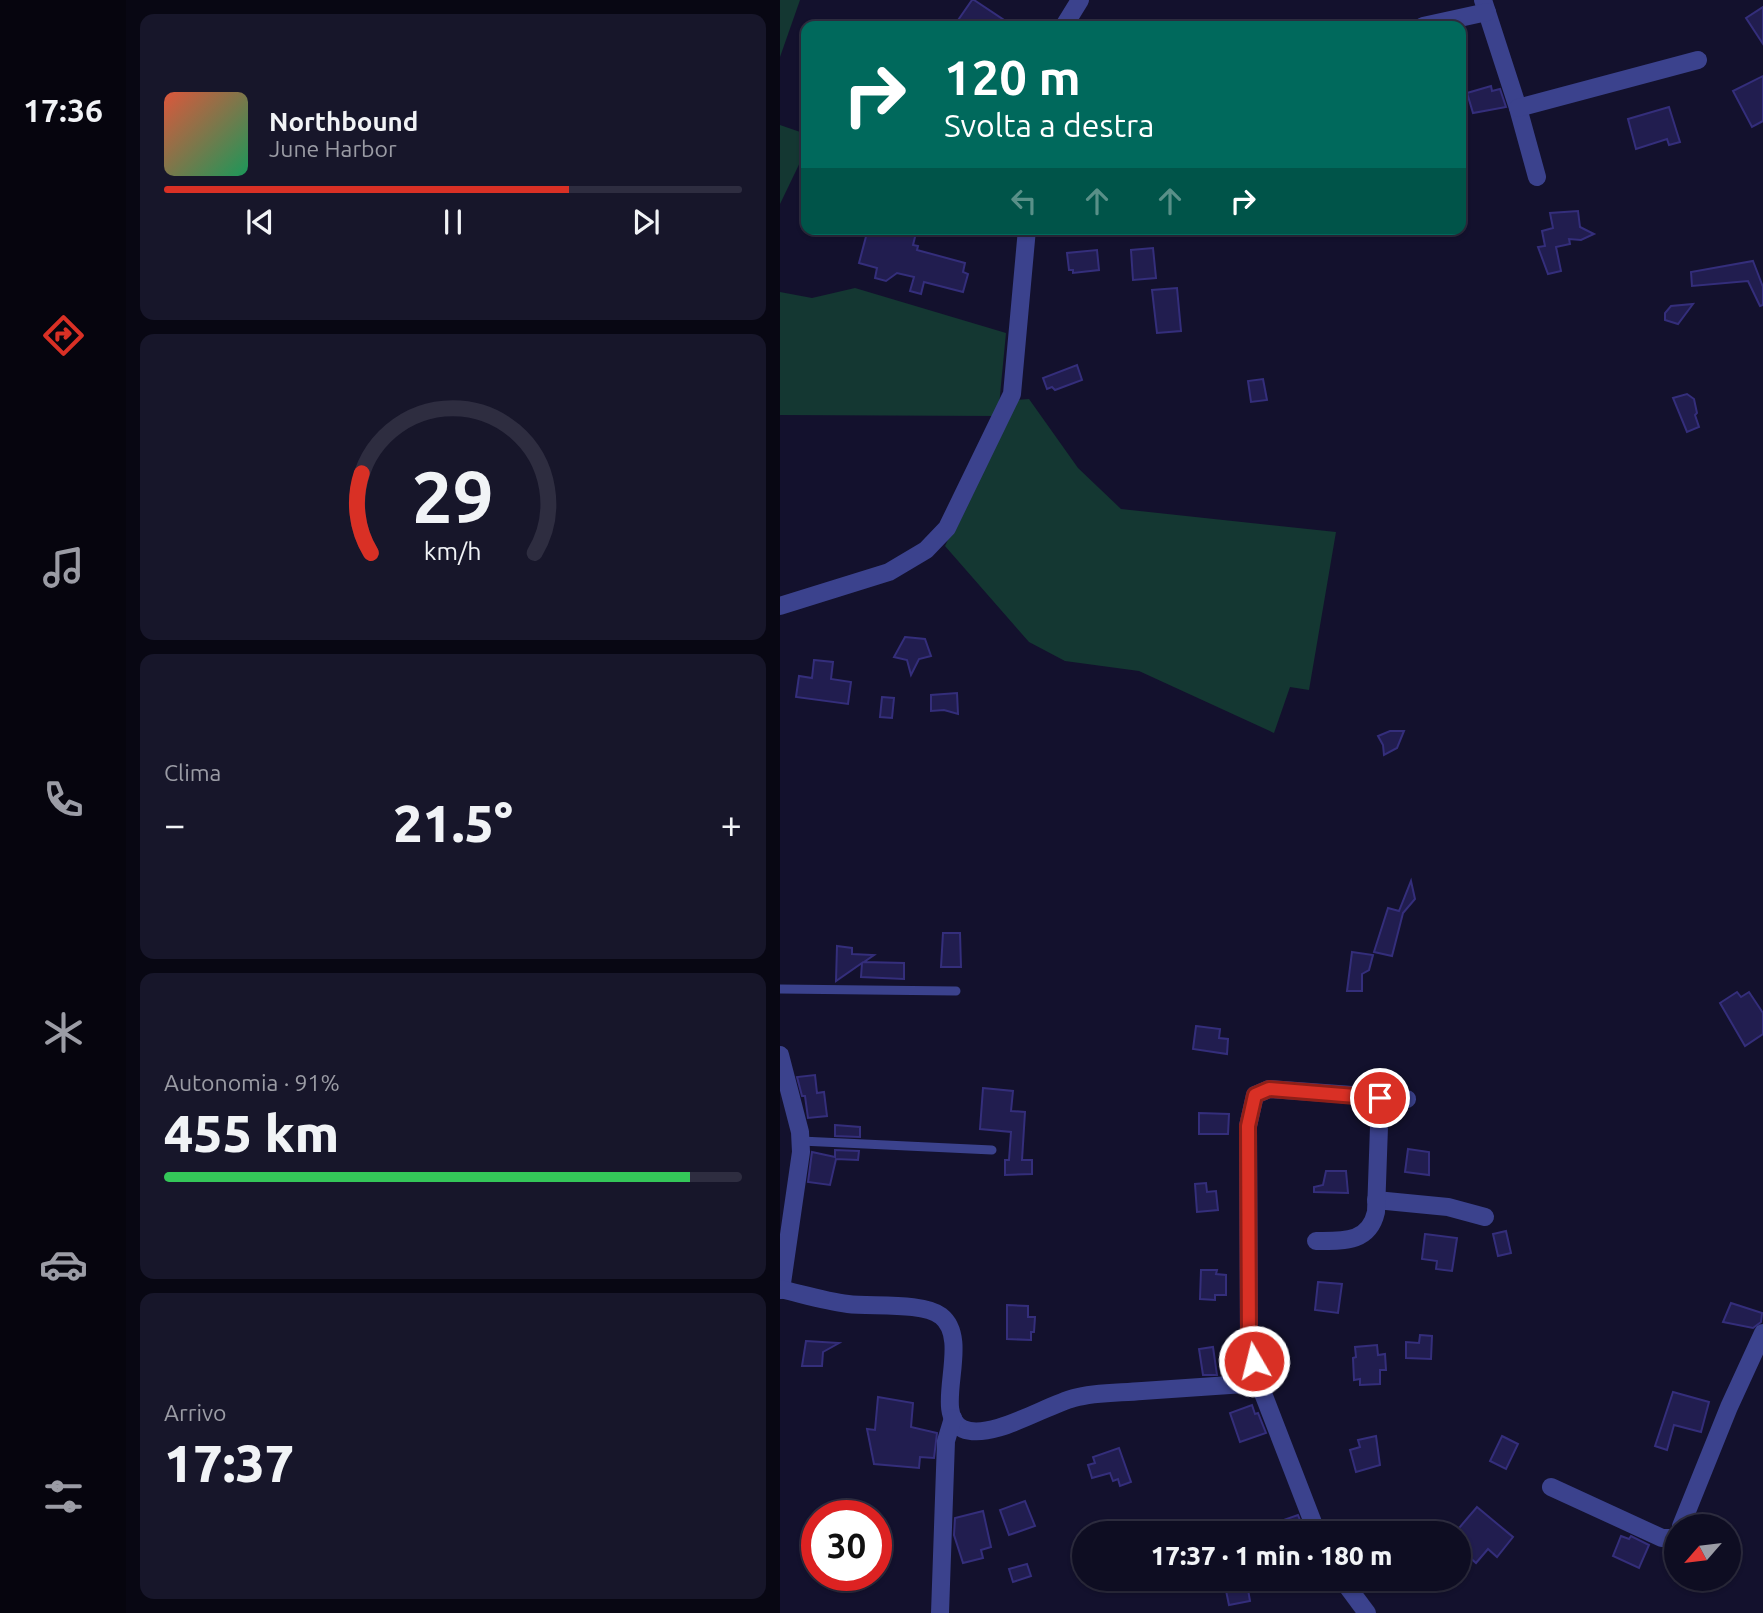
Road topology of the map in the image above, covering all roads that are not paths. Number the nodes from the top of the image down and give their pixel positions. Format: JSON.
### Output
{"nodes":[{"id":1,"x":1080,"y":0,"type":"edge"},
{"id":2,"x":1485,"y":6,"type":"edge"},
{"id":3,"x":1067,"y":21,"type":"edge"},
{"id":4,"x":1438,"y":21,"type":"edge"},
{"id":5,"x":1698,"y":60,"type":"dead end"},
{"id":6,"x":1518,"y":108,"type":"junction"},
{"id":7,"x":1537,"y":177,"type":"dead end"},
{"id":8,"x":1026,"y":235,"type":"edge"},
{"id":9,"x":780,"y":606,"type":"edge"},
{"id":10,"x":780,"y":989,"type":"edge"},
{"id":11,"x":956,"y":991,"type":"dead end"},
{"id":12,"x":780,"y":1055,"type":"edge"},
{"id":13,"x":1380,"y":1098,"type":"junction"},
{"id":14,"x":1407,"y":1098,"type":"dead end"},
{"id":15,"x":801,"y":1140,"type":"junction"},
{"id":16,"x":992,"y":1150,"type":"dead end"},
{"id":17,"x":1376,"y":1200,"type":"junction"},
{"id":18,"x":1485,"y":1217,"type":"dead end"},
{"id":19,"x":1316,"y":1241,"type":"dead end"},
{"id":20,"x":780,"y":1289,"type":"edge"},
{"id":21,"x":1762,"y":1333,"type":"edge"},
{"id":22,"x":1259,"y":1383,"type":"junction"},
{"id":23,"x":953,"y":1418,"type":"junction"},
{"id":24,"x":1551,"y":1487,"type":"dead end"},
{"id":25,"x":1686,"y":1514,"type":"edge"},
{"id":26,"x":1312,"y":1521,"type":"edge"},
{"id":27,"x":1664,"y":1538,"type":"edge"},
{"id":28,"x":1351,"y":1591,"type":"edge"},
{"id":29,"x":940,"y":1613,"type":"edge"},
{"id":30,"x":1367,"y":1613,"type":"edge"}],
"edges":[{"from":1,"to":3,"type":"street"},
{"from":2,"to":4,"type":"street"},
{"from":2,"to":6,"type":"street"},
{"from":5,"to":6,"type":"street"},
{"from":6,"to":7,"type":"street"},
{"from":8,"to":9,"type":"street"},
{"from":10,"to":11,"type":"lane"},
{"from":12,"to":15,"type":"street"},
{"from":13,"to":14,"type":"street"},
{"from":13,"to":17,"type":"street"},
{"from":13,"to":22,"type":"street"},
{"from":15,"to":16,"type":"lane"},
{"from":15,"to":20,"type":"street"},
{"from":17,"to":18,"type":"street"},
{"from":17,"to":19,"type":"street"},
{"from":20,"to":23,"type":"street"},
{"from":21,"to":25,"type":"street"},
{"from":22,"to":23,"type":"street"},
{"from":22,"to":26,"type":"street"},
{"from":23,"to":29,"type":"street"},
{"from":24,"to":27,"type":"street"},
{"from":28,"to":30,"type":"street"}]}
